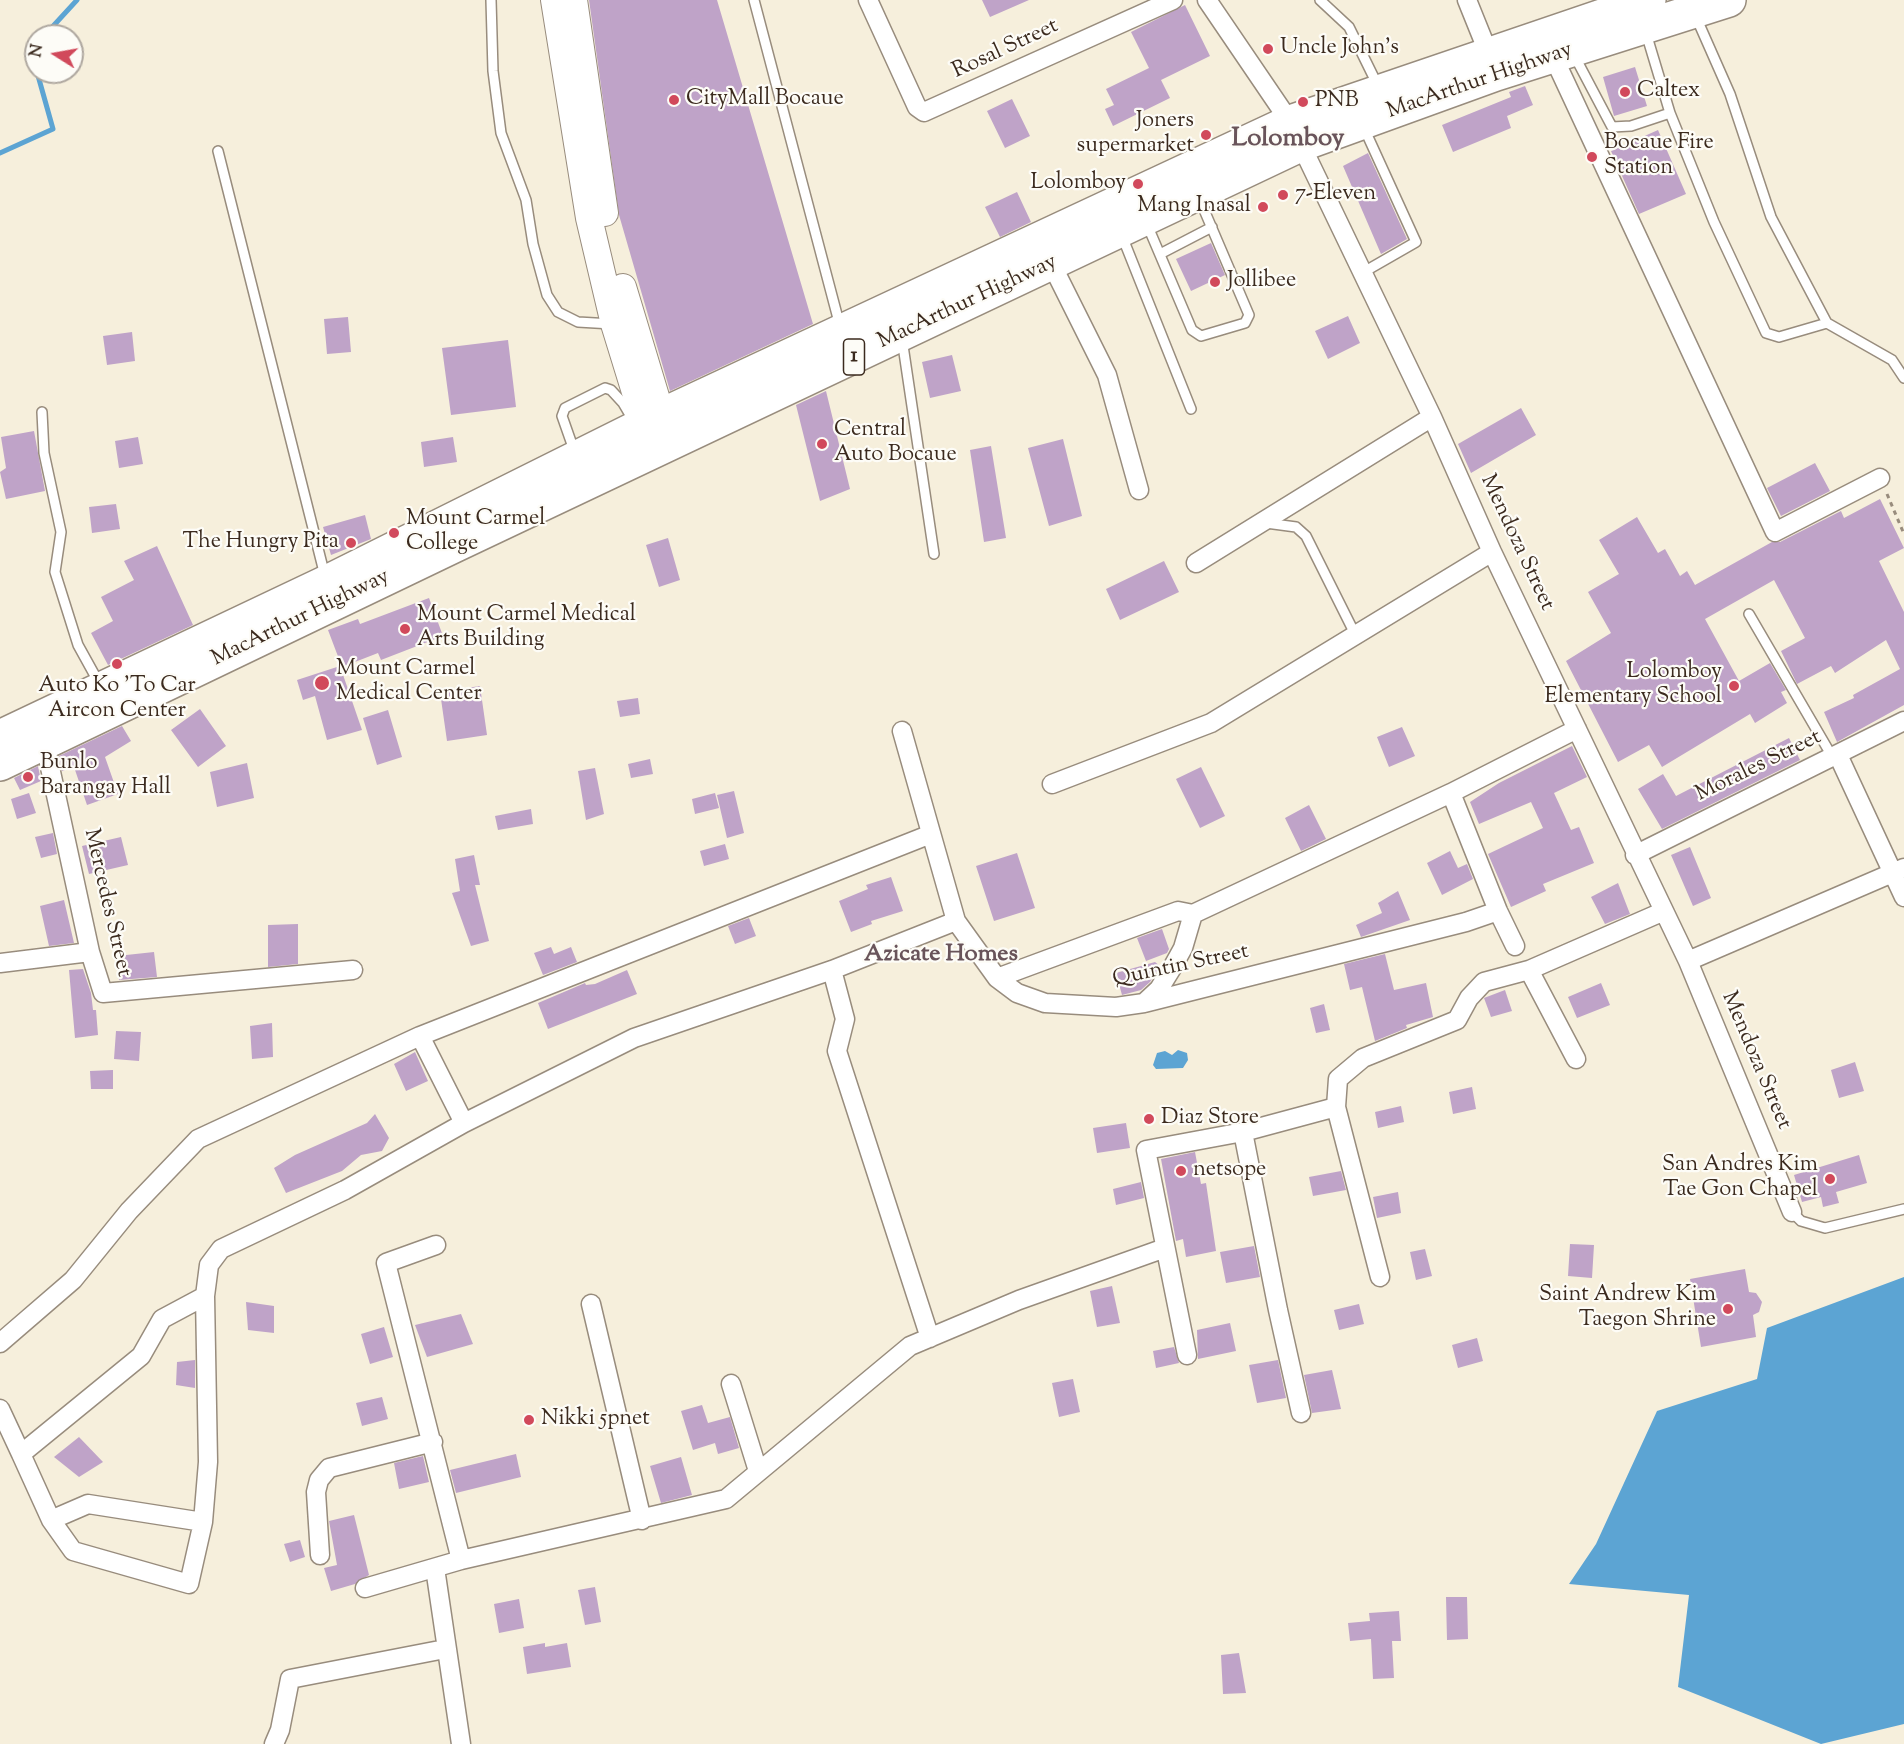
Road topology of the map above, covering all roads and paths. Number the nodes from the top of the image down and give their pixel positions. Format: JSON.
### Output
{"nodes":[{"id":1,"x":491,"y":0,"type":"edge"},
{"id":2,"x":554,"y":0,"type":"edge"},
{"id":3,"x":574,"y":0,"type":"edge"},
{"id":4,"x":754,"y":0,"type":"edge"},
{"id":5,"x":1173,"y":0,"type":"edge"},
{"id":6,"x":1208,"y":0,"type":"edge"},
{"id":7,"x":1320,"y":0,"type":"edge"},
{"id":8,"x":1467,"y":0,"type":"edge"},
{"id":9,"x":1729,"y":0,"type":"edge"},
{"id":10,"x":872,"y":1,"type":"edge"},
{"id":11,"x":1694,"y":12,"type":"junction"},
{"id":12,"x":1642,"y":13,"type":"edge"},
{"id":13,"x":1602,"y":18,"type":"edge"},
{"id":14,"x":1564,"y":43,"type":"junction"},
{"id":15,"x":1492,"y":63,"type":"junction"},
{"id":16,"x":1380,"y":90,"type":"junction"},
{"id":17,"x":1670,"y":113,"type":"junction"},
{"id":18,"x":1362,"y":123,"type":"junction"},
{"id":19,"x":1295,"y":133,"type":"junction"},
{"id":20,"x":218,"y":151,"type":"dead end"},
{"id":21,"x":1197,"y":193,"type":"junction"},
{"id":22,"x":1133,"y":225,"type":"junction"},
{"id":23,"x":1212,"y":227,"type":"junction"},
{"id":24,"x":1160,"y":254,"type":"junction"},
{"id":25,"x":1051,"y":264,"type":"junction"},
{"id":26,"x":1362,"y":273,"type":"junction"},
{"id":27,"x":1827,"y":323,"type":"junction"},
{"id":28,"x":614,"y":324,"type":"junction"},
{"id":29,"x":841,"y":332,"type":"junction"},
{"id":30,"x":902,"y":334,"type":"junction"},
{"id":31,"x":1904,"y":378,"type":"edge"},
{"id":32,"x":1191,"y":409,"type":"dead end"},
{"id":33,"x":42,"y":411,"type":"dead end"},
{"id":34,"x":1432,"y":417,"type":"junction"},
{"id":35,"x":653,"y":433,"type":"junction"},
{"id":36,"x":576,"y":458,"type":"junction"},
{"id":37,"x":1880,"y":478,"type":"joint"},
{"id":38,"x":1139,"y":490,"type":"dead end"},
{"id":39,"x":1265,"y":523,"type":"junction"},
{"id":40,"x":1904,"y":534,"type":"edge"},
{"id":41,"x":1492,"y":552,"type":"junction"},
{"id":42,"x":934,"y":554,"type":"dead end"},
{"id":43,"x":1196,"y":563,"type":"dead end"},
{"id":44,"x":327,"y":582,"type":"junction"},
{"id":45,"x":1749,"y":614,"type":"dead end"},
{"id":46,"x":1355,"y":634,"type":"junction"},
{"id":47,"x":102,"y":688,"type":"junction"},
{"id":48,"x":1904,"y":721,"type":"edge"},
{"id":49,"x":1577,"y":729,"type":"junction"},
{"id":50,"x":41,"y":731,"type":"junction"},
{"id":51,"x":902,"y":731,"type":"dead end"},
{"id":52,"x":0,"y":737,"type":"edge"},
{"id":53,"x":1835,"y":757,"type":"junction"},
{"id":54,"x":0,"y":765,"type":"edge"},
{"id":55,"x":1052,"y":784,"type":"dead end"},
{"id":56,"x":1450,"y":793,"type":"junction"},
{"id":57,"x":931,"y":834,"type":"junction"},
{"id":58,"x":1635,"y":855,"type":"junction"},
{"id":59,"x":1899,"y":870,"type":"edge"},
{"id":60,"x":1904,"y":897,"type":"edge"},
{"id":61,"x":1498,"y":912,"type":"junction"},
{"id":62,"x":1662,"y":912,"type":"junction"},
{"id":63,"x":1193,"y":914,"type":"junction"},
{"id":64,"x":956,"y":921,"type":"junction"},
{"id":65,"x":1515,"y":946,"type":"dead end"},
{"id":66,"x":90,"y":952,"type":"junction"},
{"id":67,"x":1688,"y":961,"type":"junction"},
{"id":68,"x":0,"y":963,"type":"edge"},
{"id":69,"x":353,"y":970,"type":"dead end"},
{"id":70,"x":832,"y":970,"type":"junction"},
{"id":71,"x":1529,"y":970,"type":"junction"},
{"id":72,"x":997,"y":978,"type":"junction"},
{"id":73,"x":1144,"y":1004,"type":"junction"},
{"id":74,"x":420,"y":1036,"type":"junction"},
{"id":75,"x":1576,"y":1059,"type":"dead end"},
{"id":76,"x":1336,"y":1107,"type":"junction"},
{"id":77,"x":464,"y":1123,"type":"junction"},
{"id":78,"x":1243,"y":1132,"type":"junction"},
{"id":79,"x":1904,"y":1209,"type":"edge"},
{"id":80,"x":1792,"y":1212,"type":"joint"},
{"id":81,"x":436,"y":1245,"type":"dead end"},
{"id":82,"x":1165,"y":1248,"type":"junction"},
{"id":83,"x":1380,"y":1277,"type":"dead end"},
{"id":84,"x":205,"y":1296,"type":"junction"},
{"id":85,"x":591,"y":1304,"type":"dead end"},
{"id":86,"x":930,"y":1338,"type":"junction"},
{"id":87,"x":0,"y":1343,"type":"edge"},
{"id":88,"x":1187,"y":1355,"type":"dead end"},
{"id":89,"x":731,"y":1383,"type":"dead end"},
{"id":90,"x":0,"y":1409,"type":"edge"},
{"id":91,"x":1302,"y":1413,"type":"dead end"},
{"id":92,"x":433,"y":1442,"type":"junction"},
{"id":93,"x":21,"y":1454,"type":"junction"},
{"id":94,"x":758,"y":1471,"type":"junction"},
{"id":95,"x":51,"y":1520,"type":"junction"},
{"id":96,"x":642,"y":1520,"type":"junction"},
{"id":97,"x":203,"y":1522,"type":"junction"},
{"id":98,"x":320,"y":1555,"type":"dead end"},
{"id":99,"x":461,"y":1560,"type":"junction"},
{"id":100,"x":435,"y":1568,"type":"junction"},
{"id":101,"x":365,"y":1588,"type":"dead end"},
{"id":102,"x":445,"y":1649,"type":"junction"},
{"id":103,"x":274,"y":1744,"type":"edge"},
{"id":104,"x":461,"y":1744,"type":"edge"}],
"edges":[{"from":1,"to":28,"type":"lane"},
{"from":2,"to":28,"type":"street"},
{"from":3,"to":35,"type":"street"},
{"from":4,"to":29,"type":"lane"},
{"from":5,"to":10,"type":"street","name":"Rosal Street"},
{"from":6,"to":19,"type":"street","name":"Mendoza Street"},
{"from":7,"to":16,"type":"lane"},
{"from":8,"to":15,"type":"street"},
{"from":9,"to":11,"type":"highway","name":"MacArthur Highway","number":"1"},
{"from":11,"to":12,"type":"highway","name":"MacArthur Highway","number":"1"},
{"from":11,"to":27,"type":"lane"},
{"from":12,"to":13,"type":"highway","name":"MacArthur Highway","number":"1"},
{"from":12,"to":17,"type":"lane"},
{"from":13,"to":14,"type":"highway","name":"MacArthur Highway","number":"1"},
{"from":14,"to":15,"type":"highway","name":"MacArthur Highway","number":"1"},
{"from":14,"to":17,"type":"lane"},
{"from":14,"to":37,"type":"street"},
{"from":15,"to":16,"type":"highway","name":"MacArthur Highway","number":"1"},
{"from":15,"to":18,"type":"highway","name":"MacArthur Highway","number":"1"},
{"from":16,"to":19,"type":"highway","name":"MacArthur Highway","number":"1"},
{"from":17,"to":27,"type":"lane"},
{"from":18,"to":19,"type":"highway","name":"MacArthur Highway","number":"1"},
{"from":18,"to":26,"type":"lane"},
{"from":19,"to":21,"type":"highway","name":"MacArthur Highway","number":"1"},
{"from":19,"to":26,"type":"street","name":"Mendoza Street"},
{"from":19,"to":29,"type":"highway","name":"MacArthur Highway","number":"1"},
{"from":20,"to":44,"type":"lane"},
{"from":21,"to":22,"type":"highway","name":"MacArthur Highway","number":"1"},
{"from":21,"to":23,"type":"lane"},
{"from":22,"to":24,"type":"lane"},
{"from":22,"to":25,"type":"highway","name":"MacArthur Highway","number":"1"},
{"from":22,"to":32,"type":"lane"},
{"from":23,"to":24,"type":"lane"},
{"from":23,"to":24,"type":"lane"},
{"from":25,"to":30,"type":"highway","name":"MacArthur Highway","number":"1"},
{"from":25,"to":38,"type":"street"},
{"from":26,"to":34,"type":"street","name":"Mendoza Street"},
{"from":27,"to":31,"type":"lane"},
{"from":28,"to":35,"type":"street"},
{"from":29,"to":35,"type":"highway","name":"MacArthur Highway","number":"1"},
{"from":30,"to":35,"type":"highway","name":"MacArthur Highway","number":"1"},
{"from":30,"to":42,"type":"lane"},
{"from":33,"to":47,"type":"lane"},
{"from":34,"to":39,"type":"street"},
{"from":34,"to":41,"type":"street","name":"Mendoza Street"},
{"from":35,"to":36,"type":"highway","name":"MacArthur Highway","number":"1"},
{"from":35,"to":36,"type":"lane"},
{"from":35,"to":50,"type":"highway","name":"MacArthur Highway","number":"1"},
{"from":36,"to":44,"type":"highway","name":"MacArthur Highway","number":"1"},
{"from":37,"to":40,"type":"path"},
{"from":39,"to":43,"type":"street"},
{"from":39,"to":46,"type":"lane"},
{"from":41,"to":46,"type":"street"},
{"from":41,"to":49,"type":"street","name":"Mendoza Street"},
{"from":44,"to":47,"type":"highway","name":"MacArthur Highway","number":"1"},
{"from":45,"to":53,"type":"lane"},
{"from":46,"to":55,"type":"street"},
{"from":47,"to":50,"type":"highway","name":"MacArthur Highway","number":"1"},
{"from":48,"to":53,"type":"street","name":"Morales Street"},
{"from":49,"to":56,"type":"street"},
{"from":49,"to":58,"type":"street","name":"Mendoza Street"},
{"from":50,"to":52,"type":"highway","name":"MacArthur Highway","number":"1"},
{"from":50,"to":54,"type":"highway","name":"MacArthur Highway","number":"1"},
{"from":50,"to":66,"type":"street","name":"Mercedes Street"},
{"from":51,"to":57,"type":"street","name":"Quintin Street"},
{"from":53,"to":58,"type":"street","name":"Morales Street"},
{"from":53,"to":59,"type":"street"},
{"from":56,"to":61,"type":"street"},
{"from":56,"to":63,"type":"street"},
{"from":57,"to":64,"type":"street","name":"Quintin Street"},
{"from":57,"to":74,"type":"street"},
{"from":58,"to":62,"type":"street","name":"Mendoza Street"},
{"from":59,"to":60,"type":"street"},
{"from":59,"to":67,"type":"street"},
{"from":61,"to":65,"type":"street"},
{"from":61,"to":73,"type":"street","name":"Quintin Street"},
{"from":62,"to":67,"type":"street","name":"Mendoza Street"},
{"from":62,"to":71,"type":"street"},
{"from":63,"to":72,"type":"street"},
{"from":63,"to":73,"type":"street"},
{"from":64,"to":70,"type":"street"},
{"from":64,"to":72,"type":"street","name":"Quintin Street"},
{"from":66,"to":68,"type":"street"},
{"from":66,"to":69,"type":"street","name":"Mercedes Street"},
{"from":67,"to":80,"type":"street","name":"Mendoza Street"},
{"from":70,"to":77,"type":"street"},
{"from":70,"to":86,"type":"street"},
{"from":71,"to":75,"type":"street"},
{"from":71,"to":76,"type":"street"},
{"from":72,"to":73,"type":"street","name":"Quintin Street"},
{"from":74,"to":77,"type":"street"},
{"from":74,"to":87,"type":"street"},
{"from":76,"to":78,"type":"street"},
{"from":76,"to":83,"type":"street"},
{"from":77,"to":84,"type":"street"},
{"from":78,"to":82,"type":"street"},
{"from":78,"to":91,"type":"street"},
{"from":79,"to":80,"type":"lane"},
{"from":81,"to":92,"type":"street"},
{"from":82,"to":86,"type":"street"},
{"from":82,"to":88,"type":"street"},
{"from":84,"to":93,"type":"street"},
{"from":84,"to":97,"type":"street"},
{"from":85,"to":96,"type":"street"},
{"from":86,"to":94,"type":"street"},
{"from":89,"to":94,"type":"street"},
{"from":90,"to":93,"type":"street"},
{"from":92,"to":98,"type":"street"},
{"from":92,"to":99,"type":"street"},
{"from":93,"to":95,"type":"street"},
{"from":94,"to":96,"type":"street"},
{"from":95,"to":97,"type":"street"},
{"from":95,"to":97,"type":"street"},
{"from":96,"to":99,"type":"street"},
{"from":99,"to":100,"type":"street"},
{"from":100,"to":101,"type":"street"},
{"from":100,"to":102,"type":"street"},
{"from":102,"to":103,"type":"street"},
{"from":102,"to":104,"type":"street"}]}
